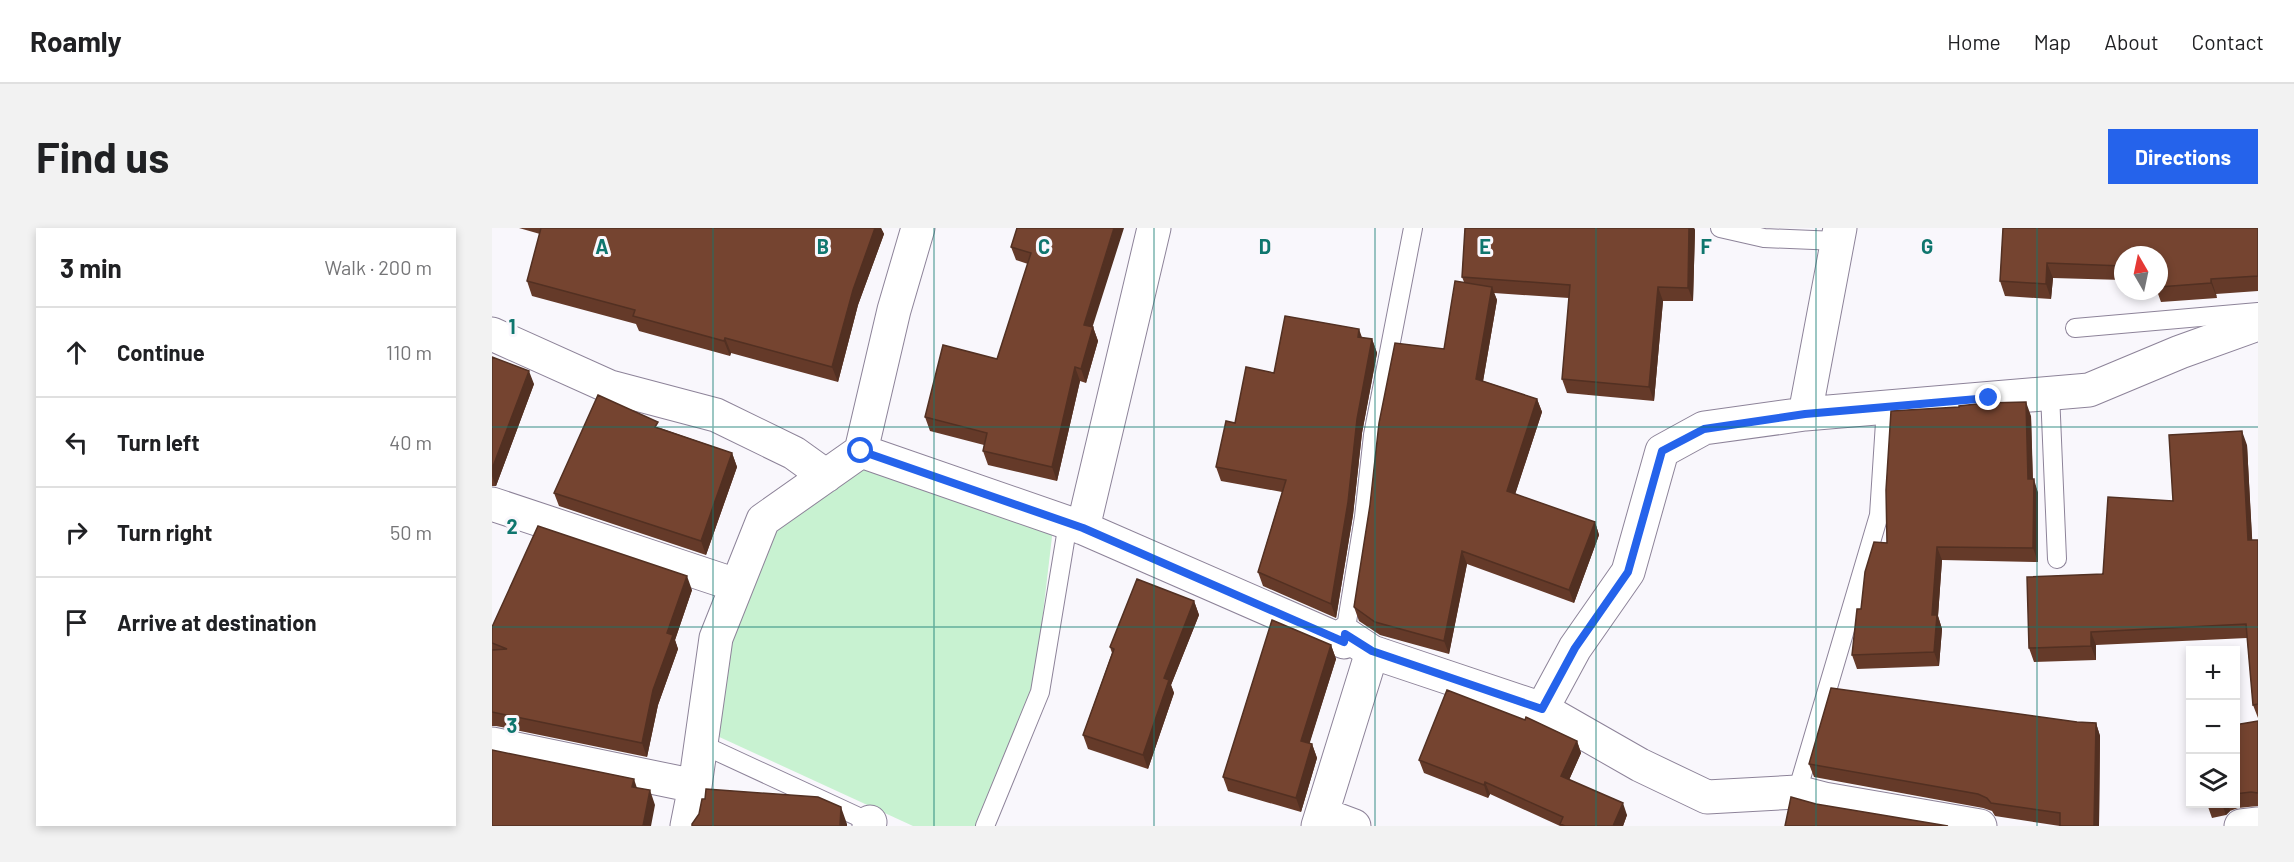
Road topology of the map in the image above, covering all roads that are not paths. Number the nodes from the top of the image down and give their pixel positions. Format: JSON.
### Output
{"nodes":[{"id":1,"x":918,"y":228,"type":"edge"},
{"id":2,"x":1154,"y":228,"type":"edge"},
{"id":3,"x":1413,"y":228,"type":"edge"},
{"id":4,"x":1720,"y":228,"type":"edge"},
{"id":5,"x":1838,"y":234,"type":"edge"},
{"id":6,"x":2258,"y":312,"type":"edge"},
{"id":7,"x":2258,"y":324,"type":"edge"},
{"id":8,"x":2075,"y":328,"type":"dead end"},
{"id":9,"x":492,"y":334,"type":"edge"},
{"id":10,"x":2050,"y":393,"type":"junction"},
{"id":11,"x":1886,"y":407,"type":"junction"},
{"id":12,"x":1805,"y":414,"type":"junction"},
{"id":13,"x":861,"y":451,"type":"junction"},
{"id":14,"x":826,"y":476,"type":"junction"},
{"id":15,"x":492,"y":504,"type":"edge"},
{"id":16,"x":1075,"y":526,"type":"junction"},
{"id":17,"x":2056,"y":559,"type":"dead end"},
{"id":18,"x":736,"y":585,"type":"junction"},
{"id":19,"x":1345,"y":634,"type":"junction"},
{"id":20,"x":1372,"y":651,"type":"junction"},
{"id":21,"x":1542,"y":709,"type":"junction"},
{"id":22,"x":492,"y":744,"type":"edge"},
{"id":23,"x":701,"y":744,"type":"junction"},
{"id":24,"x":695,"y":786,"type":"junction"},
{"id":25,"x":1797,"y":792,"type":"junction"},
{"id":26,"x":1320,"y":820,"type":"edge"},
{"id":27,"x":2258,"y":824,"type":"edge"},
{"id":28,"x":873,"y":825,"type":"edge"},
{"id":29,"x":687,"y":826,"type":"edge"},
{"id":30,"x":985,"y":826,"type":"edge"},
{"id":31,"x":1354,"y":826,"type":"edge"},
{"id":32,"x":1980,"y":826,"type":"edge"},
{"id":33,"x":2241,"y":826,"type":"edge"}],
"edges":[{"from":1,"to":13,"type":"street"},
{"from":2,"to":16,"type":"street"},
{"from":3,"to":19,"type":"lane"},
{"from":4,"to":5,"type":"lane"},
{"from":5,"to":12,"type":"street"},
{"from":6,"to":8,"type":"lane"},
{"from":7,"to":10,"type":"street"},
{"from":9,"to":14,"type":"street"},
{"from":10,"to":11,"type":"street"},
{"from":10,"to":17,"type":"lane"},
{"from":11,"to":12,"type":"street"},
{"from":11,"to":25,"type":"lane"},
{"from":12,"to":21,"type":"street"},
{"from":13,"to":14,"type":"street"},
{"from":13,"to":16,"type":"street"},
{"from":14,"to":18,"type":"street"},
{"from":15,"to":18,"type":"street"},
{"from":16,"to":19,"type":"street"},
{"from":16,"to":30,"type":"lane"},
{"from":18,"to":23,"type":"street"},
{"from":19,"to":20,"type":"street"},
{"from":20,"to":21,"type":"street"},
{"from":20,"to":26,"type":"street"},
{"from":21,"to":25,"type":"street"},
{"from":22,"to":24,"type":"street"},
{"from":23,"to":24,"type":"street"},
{"from":23,"to":28,"type":"lane"},
{"from":24,"to":29,"type":"street"},
{"from":25,"to":32,"type":"street"},
{"from":26,"to":31,"type":"street"},
{"from":27,"to":33,"type":"street"}]}
